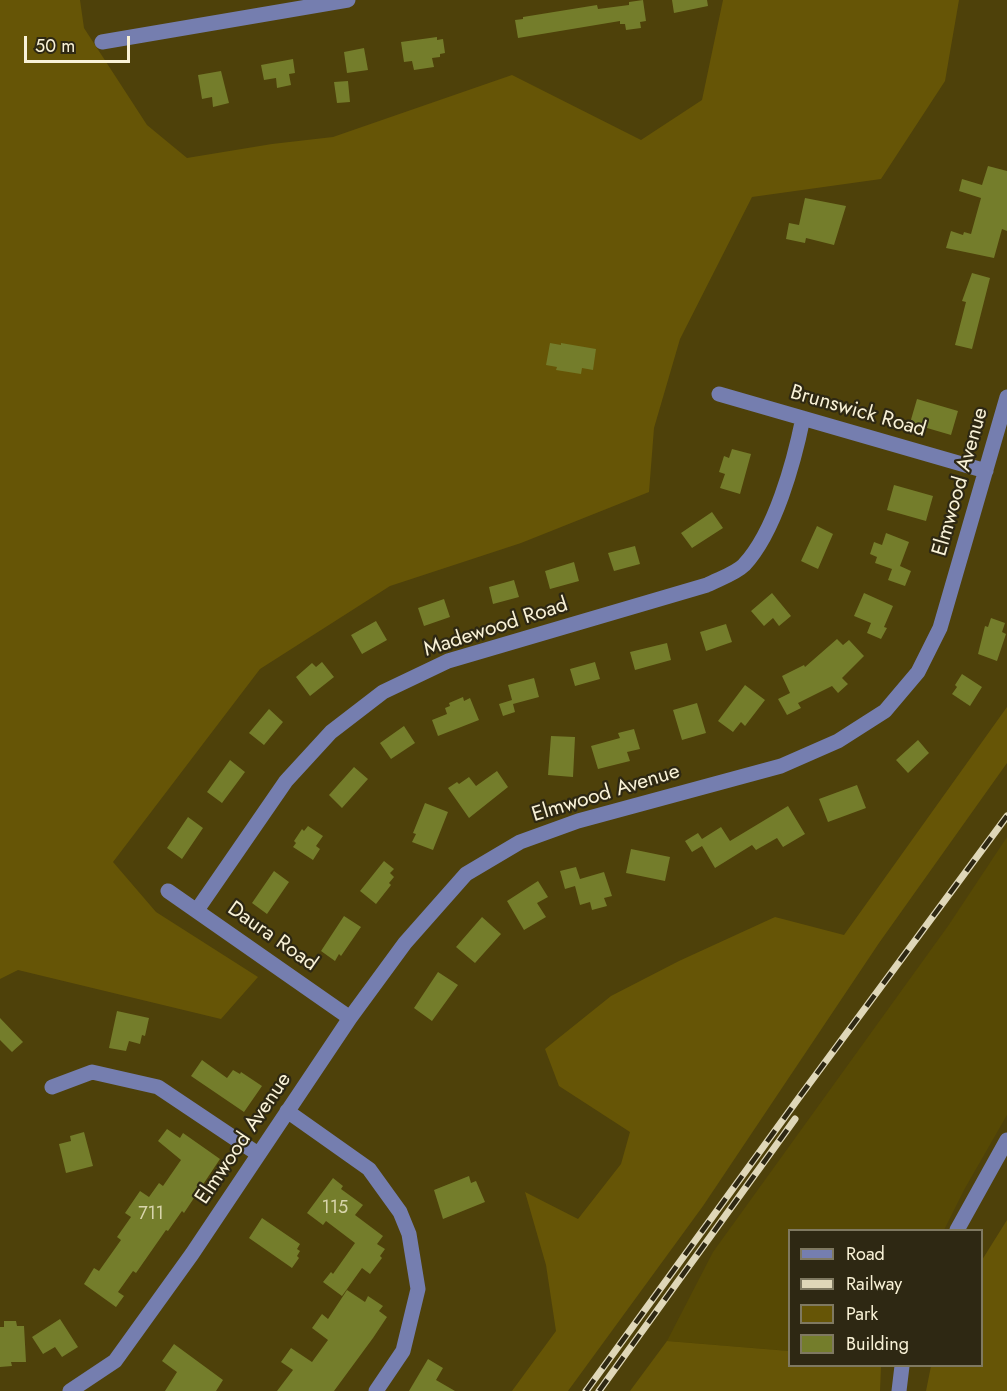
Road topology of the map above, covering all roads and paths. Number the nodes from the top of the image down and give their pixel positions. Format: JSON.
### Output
{"nodes":[{"id":1,"x":348,"y":0,"type":"edge"},
{"id":2,"x":102,"y":42,"type":"dead end"},
{"id":3,"x":719,"y":394,"type":"dead end"},
{"id":4,"x":1007,"y":397,"type":"edge"},
{"id":5,"x":803,"y":418,"type":"junction"},
{"id":6,"x":986,"y":471,"type":"junction"},
{"id":7,"x":168,"y":891,"type":"dead end"},
{"id":8,"x":197,"y":910,"type":"junction"},
{"id":9,"x":350,"y":1018,"type":"junction"},
{"id":10,"x":52,"y":1087,"type":"dead end"},
{"id":11,"x":287,"y":1111,"type":"junction"},
{"id":12,"x":1007,"y":1140,"type":"edge"},
{"id":13,"x":258,"y":1154,"type":"junction"},
{"id":14,"x":958,"y":1229,"type":"edge"},
{"id":15,"x":902,"y":1367,"type":"edge"},
{"id":16,"x":70,"y":1391,"type":"edge"},
{"id":17,"x":376,"y":1391,"type":"edge"},
{"id":18,"x":899,"y":1391,"type":"edge"}],
"edges":[{"from":1,"to":2,"type":"street"},
{"from":3,"to":5,"type":"street","name":"Brunswick Road"},
{"from":4,"to":6,"type":"street","name":"Elmwood Avenue"},
{"from":5,"to":6,"type":"street","name":"Brunswick Road"},
{"from":5,"to":8,"type":"street","name":"Madewood Road"},
{"from":6,"to":9,"type":"street","name":"Elmwood Avenue"},
{"from":7,"to":8,"type":"street","name":"Daura Road"},
{"from":8,"to":9,"type":"street","name":"Daura Road"},
{"from":9,"to":11,"type":"street","name":"Elmwood Avenue"},
{"from":10,"to":13,"type":"street"},
{"from":11,"to":13,"type":"street","name":"Elmwood Avenue"},
{"from":11,"to":17,"type":"street"},
{"from":12,"to":14,"type":"street"},
{"from":13,"to":16,"type":"street","name":"Elmwood Avenue"},
{"from":15,"to":18,"type":"street"}]}
